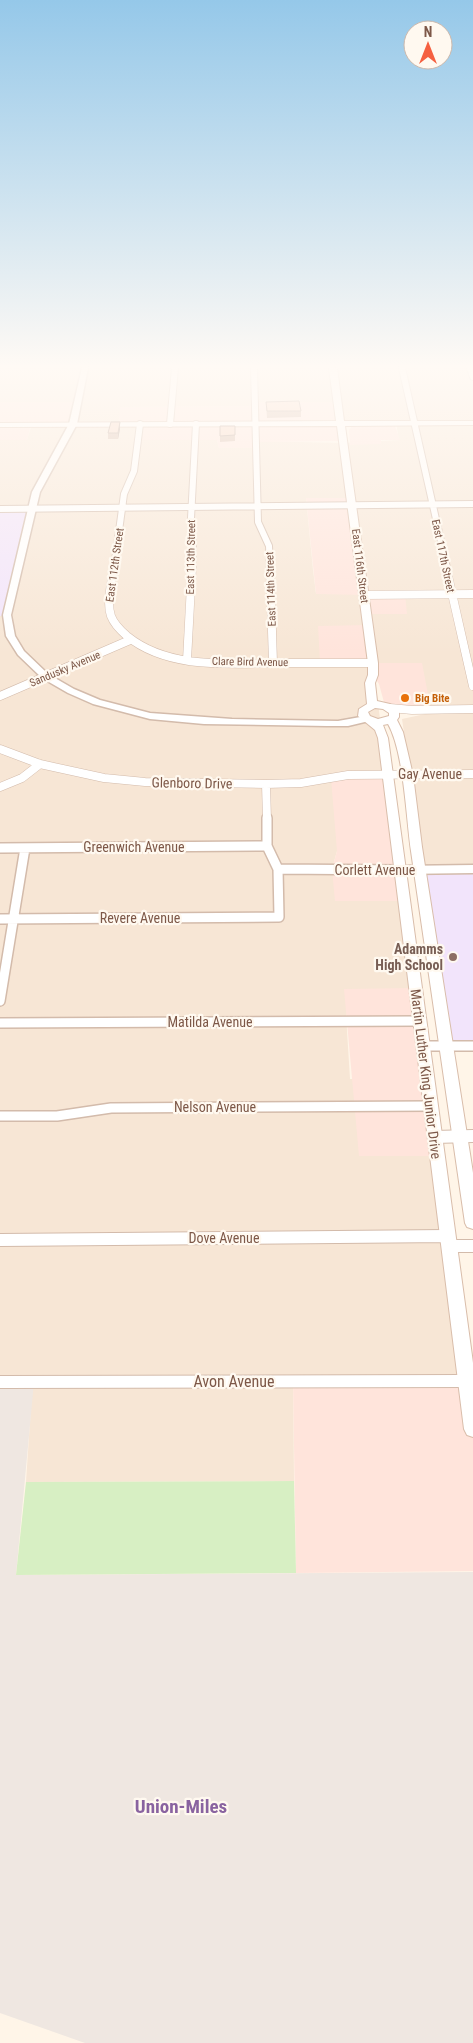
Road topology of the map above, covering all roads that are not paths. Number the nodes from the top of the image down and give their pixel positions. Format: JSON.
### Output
{"nodes":[{"id":1,"x":52,"y":463,"type":"edge"},
{"id":2,"x":135,"y":463,"type":"edge"},
{"id":3,"x":194,"y":463,"type":"edge"},
{"id":4,"x":256,"y":463,"type":"edge"},
{"id":5,"x":346,"y":463,"type":"edge"},
{"id":6,"x":423,"y":463,"type":"edge"},
{"id":7,"x":432,"y":504,"type":"junction"},
{"id":8,"x":473,"y":504,"type":"edge"},
{"id":9,"x":352,"y":505,"type":"junction"},
{"id":10,"x":192,"y":506,"type":"junction"},
{"id":11,"x":257,"y":506,"type":"junction"},
{"id":12,"x":123,"y":508,"type":"junction"},
{"id":13,"x":0,"y":509,"type":"edge"},
{"id":14,"x":31,"y":509,"type":"junction"},
{"id":15,"x":364,"y":594,"type":"junction"},
{"id":16,"x":451,"y":594,"type":"junction"},
{"id":17,"x":473,"y":594,"type":"edge"},
{"id":18,"x":4,"y":615,"type":"edge"},
{"id":19,"x":130,"y":640,"type":"junction"},
{"id":20,"x":187,"y":660,"type":"junction"},
{"id":21,"x":273,"y":663,"type":"junction"},
{"id":22,"x":373,"y":663,"type":"junction"},
{"id":23,"x":373,"y":675,"type":"junction"},
{"id":24,"x":44,"y":678,"type":"junction"},
{"id":25,"x":473,"y":686,"type":"edge"},
{"id":26,"x":0,"y":696,"type":"edge"},
{"id":27,"x":372,"y":705,"type":"junction"},
{"id":28,"x":473,"y":710,"type":"edge"},
{"id":29,"x":390,"y":712,"type":"junction"},
{"id":30,"x":367,"y":718,"type":"junction"},
{"id":31,"x":0,"y":749,"type":"edge"},
{"id":32,"x":40,"y":764,"type":"junction"},
{"id":33,"x":473,"y":774,"type":"edge"},
{"id":34,"x":387,"y":775,"type":"junction"},
{"id":35,"x":407,"y":775,"type":"junction"},
{"id":36,"x":266,"y":784,"type":"junction"},
{"id":37,"x":0,"y":787,"type":"edge"},
{"id":38,"x":268,"y":846,"type":"junction"},
{"id":39,"x":0,"y":848,"type":"edge"},
{"id":40,"x":25,"y":848,"type":"junction"},
{"id":41,"x":278,"y":869,"type":"junction"},
{"id":42,"x":473,"y":869,"type":"edge"},
{"id":43,"x":400,"y":870,"type":"junction"},
{"id":44,"x":419,"y":870,"type":"junction"},
{"id":45,"x":0,"y":919,"type":"edge"},
{"id":46,"x":14,"y":919,"type":"junction"},
{"id":47,"x":0,"y":1001,"type":"edge"},
{"id":48,"x":419,"y":1021,"type":"junction"},
{"id":49,"x":0,"y":1024,"type":"edge"},
{"id":50,"x":423,"y":1046,"type":"junction"},
{"id":51,"x":446,"y":1046,"type":"junction"},
{"id":52,"x":473,"y":1046,"type":"edge"},
{"id":53,"x":430,"y":1106,"type":"junction"},
{"id":54,"x":0,"y":1116,"type":"edge"},
{"id":55,"x":434,"y":1136,"type":"junction"},
{"id":56,"x":466,"y":1136,"type":"edge"},
{"id":57,"x":473,"y":1223,"type":"edge"},
{"id":58,"x":0,"y":1240,"type":"edge"},
{"id":59,"x":448,"y":1241,"type":"junction"},
{"id":60,"x":473,"y":1246,"type":"edge"},
{"id":61,"x":468,"y":1372,"type":"edge"},
{"id":62,"x":0,"y":1382,"type":"edge"},
{"id":63,"x":473,"y":1429,"type":"edge"}],
"edges":[{"from":1,"to":14,"type":"street"},
{"from":2,"to":12,"type":"street","name":"East 112th Street"},
{"from":3,"to":10,"type":"street","name":"East 113th Street"},
{"from":4,"to":11,"type":"street","name":"East 114th Street"},
{"from":5,"to":9,"type":"main road","name":"East 116th Street"},
{"from":6,"to":7,"type":"street","name":"East 117th Street"},
{"from":7,"to":8,"type":"street"},
{"from":7,"to":9,"type":"street"},
{"from":7,"to":16,"type":"street","name":"East 117th Street"},
{"from":9,"to":11,"type":"street"},
{"from":9,"to":15,"type":"main road","name":"East 116th Street"},
{"from":10,"to":11,"type":"street"},
{"from":10,"to":12,"type":"street"},
{"from":10,"to":20,"type":"street","name":"East 113th Street"},
{"from":11,"to":21,"type":"street","name":"East 114th Street"},
{"from":12,"to":14,"type":"street"},
{"from":12,"to":19,"type":"street","name":"East 112th Street"},
{"from":13,"to":14,"type":"street"},
{"from":14,"to":18,"type":"street"},
{"from":15,"to":16,"type":"street"},
{"from":15,"to":22,"type":"main road","name":"East 116th Street"},
{"from":16,"to":17,"type":"street"},
{"from":16,"to":25,"type":"street","name":"East 117th Street"},
{"from":18,"to":24,"type":"street"},
{"from":19,"to":20,"type":"street","name":"Clare Bird Avenue"},
{"from":19,"to":24,"type":"street","name":"Sandusky Avenue"},
{"from":20,"to":21,"type":"street","name":"Clare Bird Avenue"},
{"from":21,"to":22,"type":"street","name":"Clare Bird Avenue"},
{"from":22,"to":23,"type":"main road","name":"East 116th Street"},
{"from":23,"to":27,"type":"main road","name":"East 116th Street"},
{"from":23,"to":29,"type":"main road","name":"East 116th Street"},
{"from":24,"to":26,"type":"street","name":"Sandusky Avenue"},
{"from":24,"to":30,"type":"street"},
{"from":27,"to":29,"type":"main road"},
{"from":27,"to":30,"type":"main road"},
{"from":28,"to":29,"type":"street"},
{"from":29,"to":30,"type":"main road"},
{"from":29,"to":35,"type":"main road","name":"Martin Luther King Junior Drive"},
{"from":30,"to":34,"type":"main road","name":"Martin Luther King Junior Drive"},
{"from":31,"to":32,"type":"street","name":"Glenboro Drive"},
{"from":32,"to":36,"type":"street","name":"Glenboro Drive"},
{"from":32,"to":37,"type":"street"},
{"from":33,"to":35,"type":"street","name":"Gay Avenue"},
{"from":34,"to":35,"type":"street","name":"Gay Avenue"},
{"from":34,"to":36,"type":"street","name":"Glenboro Drive"},
{"from":34,"to":43,"type":"main road","name":"Martin Luther King Junior Drive"},
{"from":35,"to":44,"type":"main road","name":"Martin Luther King Junior Drive"},
{"from":36,"to":38,"type":"street"},
{"from":38,"to":40,"type":"street","name":"Greenwich Avenue"},
{"from":38,"to":41,"type":"street"},
{"from":39,"to":40,"type":"street","name":"Greenwich Avenue"},
{"from":40,"to":46,"type":"street"},
{"from":41,"to":43,"type":"street","name":"Corlett Avenue"},
{"from":41,"to":46,"type":"street","name":"Revere Avenue"},
{"from":42,"to":44,"type":"street","name":"Corlett Avenue"},
{"from":43,"to":44,"type":"street","name":"Corlett Avenue"},
{"from":43,"to":48,"type":"main road","name":"Martin Luther King Junior Drive"},
{"from":44,"to":51,"type":"main road","name":"Martin Luther King Junior Drive"},
{"from":45,"to":46,"type":"street","name":"Revere Avenue"},
{"from":46,"to":47,"type":"street"},
{"from":48,"to":49,"type":"street","name":"Matilda Avenue"},
{"from":48,"to":50,"type":"main road","name":"Martin Luther King Junior Drive"},
{"from":50,"to":51,"type":"street"},
{"from":50,"to":53,"type":"main road","name":"Martin Luther King Junior Drive"},
{"from":51,"to":52,"type":"street"},
{"from":51,"to":56,"type":"main road","name":"Martin Luther King Junior Drive"},
{"from":53,"to":54,"type":"street","name":"Nelson Avenue"},
{"from":53,"to":55,"type":"main road","name":"Martin Luther King Junior Drive"},
{"from":55,"to":56,"type":"street"},
{"from":55,"to":59,"type":"main road","name":"Martin Luther King Junior Drive"},
{"from":56,"to":57,"type":"main road","name":"Martin Luther King Junior Drive"},
{"from":58,"to":59,"type":"street","name":"Dove Avenue"},
{"from":59,"to":60,"type":"street","name":"Dove Avenue"},
{"from":59,"to":61,"type":"main road","name":"Martin Luther King Junior Drive"},
{"from":61,"to":62,"type":"street","name":"Avon Avenue"},
{"from":61,"to":63,"type":"main road","name":"Martin Luther King Junior Drive"}]}
